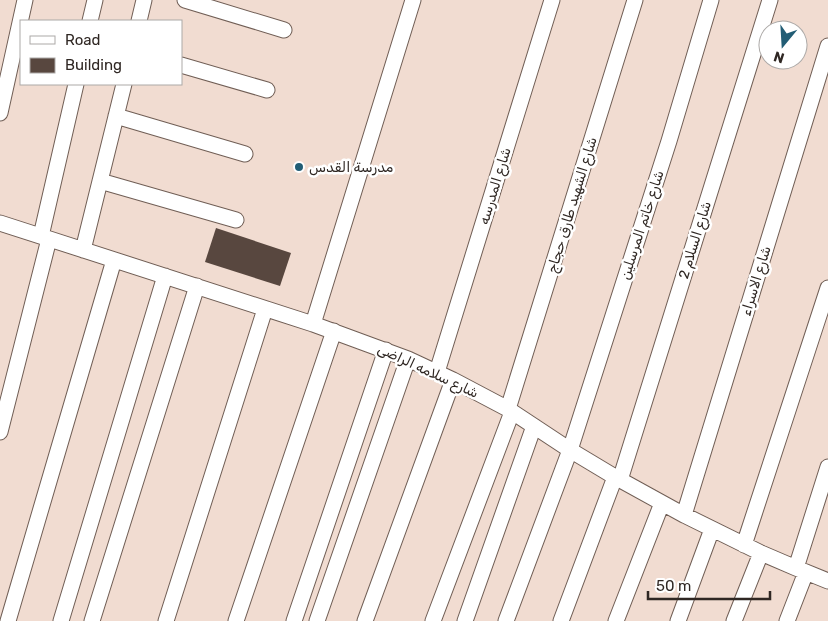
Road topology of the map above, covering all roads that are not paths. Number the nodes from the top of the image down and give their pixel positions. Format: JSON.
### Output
{"nodes":[{"id":1,"x":25,"y":0,"type":"edge"},
{"id":2,"x":95,"y":0,"type":"edge"},
{"id":3,"x":144,"y":0,"type":"edge"},
{"id":4,"x":185,"y":0,"type":"edge"},
{"id":5,"x":413,"y":0,"type":"edge"},
{"id":6,"x":552,"y":0,"type":"edge"},
{"id":7,"x":635,"y":0,"type":"edge"},
{"id":8,"x":711,"y":0,"type":"edge"},
{"id":9,"x":770,"y":0,"type":"edge"},
{"id":10,"x":21,"y":20,"type":"edge"},
{"id":11,"x":90,"y":20,"type":"edge"},
{"id":12,"x":139,"y":20,"type":"edge"},
{"id":13,"x":20,"y":23,"type":"edge"},
{"id":14,"x":284,"y":30,"type":"dead end"},
{"id":15,"x":828,"y":46,"type":"edge"},
{"id":16,"x":182,"y":65,"type":"edge"},
{"id":17,"x":76,"y":85,"type":"edge"},
{"id":18,"x":124,"y":85,"type":"edge"},
{"id":19,"x":267,"y":90,"type":"dead end"},
{"id":20,"x":0,"y":113,"type":"edge"},
{"id":21,"x":116,"y":116,"type":"junction"},
{"id":22,"x":245,"y":154,"type":"dead end"},
{"id":23,"x":100,"y":181,"type":"junction"},
{"id":24,"x":236,"y":220,"type":"dead end"},
{"id":25,"x":0,"y":223,"type":"edge"},
{"id":26,"x":45,"y":238,"type":"junction"},
{"id":27,"x":83,"y":250,"type":"junction"},
{"id":28,"x":114,"y":260,"type":"junction"},
{"id":29,"x":165,"y":276,"type":"junction"},
{"id":30,"x":197,"y":286,"type":"junction"},
{"id":31,"x":828,"y":288,"type":"edge"},
{"id":32,"x":265,"y":309,"type":"junction"},
{"id":33,"x":313,"y":324,"type":"junction"},
{"id":34,"x":334,"y":332,"type":"junction"},
{"id":35,"x":386,"y":350,"type":"junction"},
{"id":36,"x":408,"y":359,"type":"junction"},
{"id":37,"x":438,"y":372,"type":"junction"},
{"id":38,"x":453,"y":380,"type":"junction"},
{"id":39,"x":510,"y":410,"type":"junction"},
{"id":40,"x":534,"y":426,"type":"junction"},
{"id":41,"x":0,"y":432,"type":"edge"},
{"id":42,"x":570,"y":450,"type":"junction"},
{"id":43,"x":828,"y":467,"type":"edge"},
{"id":44,"x":618,"y":478,"type":"junction"},
{"id":45,"x":662,"y":503,"type":"junction"},
{"id":46,"x":684,"y":515,"type":"junction"},
{"id":47,"x":712,"y":529,"type":"junction"},
{"id":48,"x":744,"y":545,"type":"junction"},
{"id":49,"x":761,"y":553,"type":"junction"},
{"id":50,"x":801,"y":570,"type":"junction"},
{"id":51,"x":828,"y":581,"type":"edge"},
{"id":52,"x":8,"y":621,"type":"edge"},
{"id":53,"x":61,"y":621,"type":"edge"},
{"id":54,"x":92,"y":621,"type":"edge"},
{"id":55,"x":166,"y":621,"type":"edge"},
{"id":56,"x":236,"y":621,"type":"edge"},
{"id":57,"x":294,"y":621,"type":"edge"},
{"id":58,"x":317,"y":621,"type":"edge"},
{"id":59,"x":365,"y":621,"type":"edge"},
{"id":60,"x":433,"y":621,"type":"edge"},
{"id":61,"x":465,"y":621,"type":"edge"},
{"id":62,"x":506,"y":621,"type":"edge"},
{"id":63,"x":561,"y":621,"type":"edge"},
{"id":64,"x":616,"y":621,"type":"edge"},
{"id":65,"x":678,"y":621,"type":"edge"},
{"id":66,"x":734,"y":621,"type":"edge"},
{"id":67,"x":787,"y":621,"type":"edge"}],
"edges":[{"from":1,"to":10,"type":"street"},
{"from":2,"to":11,"type":"street"},
{"from":3,"to":12,"type":"street"},
{"from":4,"to":14,"type":"street"},
{"from":5,"to":33,"type":"street"},
{"from":6,"to":37,"type":"street","name":"شارع المدرسه"},
{"from":7,"to":39,"type":"street","name":"شارع الشهيد طارق حجاج"},
{"from":8,"to":42,"type":"street","name":"شارع خاتم المرسلين"},
{"from":9,"to":44,"type":"street","name":"شارع السلام 2"},
{"from":13,"to":20,"type":"street"},
{"from":15,"to":46,"type":"street","name":"شارع الاسراء"},
{"from":16,"to":19,"type":"street"},
{"from":17,"to":26,"type":"street"},
{"from":18,"to":21,"type":"street"},
{"from":21,"to":22,"type":"street"},
{"from":21,"to":23,"type":"street"},
{"from":23,"to":24,"type":"street"},
{"from":23,"to":27,"type":"street"},
{"from":25,"to":26,"type":"street","name":"شارع سلامه الراضى"},
{"from":26,"to":27,"type":"street","name":"شارع سلامه الراضى"},
{"from":26,"to":41,"type":"street"},
{"from":27,"to":28,"type":"street","name":"شارع سلامه الراضى"},
{"from":28,"to":29,"type":"street","name":"شارع سلامه الراضى"},
{"from":28,"to":52,"type":"street"},
{"from":29,"to":30,"type":"street","name":"شارع سلامه الراضى"},
{"from":29,"to":53,"type":"street"},
{"from":30,"to":32,"type":"street","name":"شارع سلامه الراضى"},
{"from":30,"to":54,"type":"street"},
{"from":31,"to":48,"type":"street"},
{"from":32,"to":33,"type":"street","name":"شارع سلامه الراضى"},
{"from":32,"to":55,"type":"street"},
{"from":33,"to":34,"type":"street","name":"شارع سلامه الراضى"},
{"from":34,"to":35,"type":"street","name":"شارع سلامه الراضى"},
{"from":34,"to":56,"type":"street"},
{"from":35,"to":36,"type":"street","name":"شارع سلامه الراضى"},
{"from":35,"to":57,"type":"street"},
{"from":36,"to":37,"type":"street","name":"شارع سلامه الراضى"},
{"from":36,"to":58,"type":"street"},
{"from":37,"to":38,"type":"street","name":"شارع سلامه الراضى"},
{"from":38,"to":39,"type":"street","name":"شارع سلامه الراضى"},
{"from":38,"to":59,"type":"street"},
{"from":39,"to":40,"type":"street","name":"شارع سلامه الراضى"},
{"from":39,"to":60,"type":"street","name":"شارع الشهيد طارق حجاج"},
{"from":40,"to":42,"type":"street","name":"شارع سلامه الراضى"},
{"from":40,"to":61,"type":"street"},
{"from":42,"to":44,"type":"street","name":"شارع سلامه الراضى"},
{"from":42,"to":62,"type":"street","name":"شارع خاتم المرسلين"},
{"from":43,"to":50,"type":"street"},
{"from":44,"to":45,"type":"street","name":"شارع سلامه الراضى"},
{"from":44,"to":63,"type":"street","name":"شارع السلام 2"},
{"from":45,"to":46,"type":"street","name":"شارع سلامه الراضى"},
{"from":45,"to":64,"type":"street"},
{"from":46,"to":47,"type":"street","name":"شارع سلامه الراضى"},
{"from":47,"to":48,"type":"street","name":"شارع سلامه الراضى"},
{"from":47,"to":65,"type":"street"},
{"from":48,"to":49,"type":"street","name":"شارع سلامه الراضى"},
{"from":49,"to":50,"type":"street","name":"شارع سلامه الراضى"},
{"from":49,"to":66,"type":"street"},
{"from":50,"to":51,"type":"street","name":"شارع سلامه الراضى"},
{"from":50,"to":67,"type":"street"}]}
